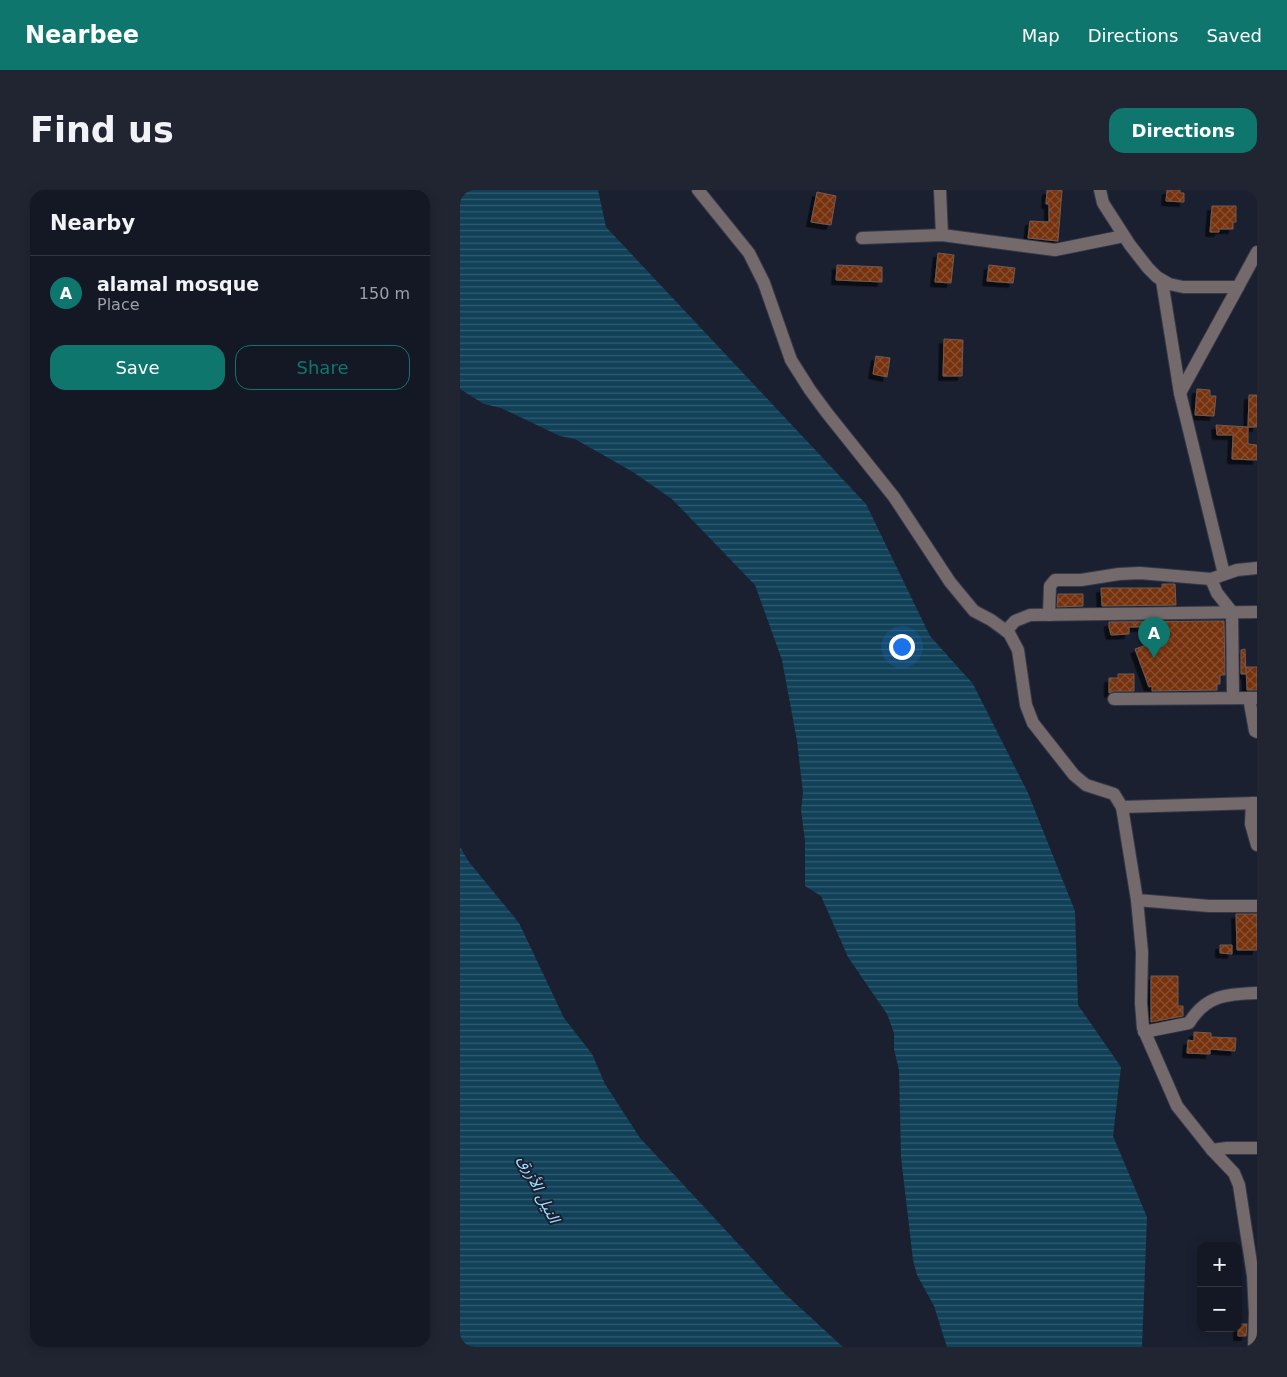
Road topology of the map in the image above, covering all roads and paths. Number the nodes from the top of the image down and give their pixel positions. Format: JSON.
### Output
{"nodes":[{"id":1,"x":698,"y":190,"type":"edge"},
{"id":2,"x":940,"y":190,"type":"edge"},
{"id":3,"x":1100,"y":190,"type":"edge"},
{"id":4,"x":942,"y":236,"type":"junction"},
{"id":5,"x":1124,"y":236,"type":"junction"},
{"id":6,"x":862,"y":238,"type":"dead end"},
{"id":7,"x":1257,"y":252,"type":"edge"},
{"id":8,"x":1162,"y":280,"type":"junction"},
{"id":9,"x":1238,"y":287,"type":"junction"},
{"id":10,"x":1180,"y":393,"type":"junction"},
{"id":11,"x":1257,"y":568,"type":"edge"},
{"id":12,"x":1224,"y":574,"type":"junction"},
{"id":13,"x":1211,"y":579,"type":"junction"},
{"id":14,"x":1232,"y":612,"type":"junction"},
{"id":15,"x":1257,"y":612,"type":"edge"},
{"id":16,"x":1050,"y":615,"type":"junction"},
{"id":17,"x":1006,"y":631,"type":"junction"},
{"id":18,"x":1233,"y":697,"type":"junction"},
{"id":19,"x":1253,"y":698,"type":"edge"},
{"id":20,"x":1114,"y":699,"type":"dead end"},
{"id":21,"x":1257,"y":732,"type":"edge"},
{"id":22,"x":1255,"y":803,"type":"edge"},
{"id":23,"x":1122,"y":807,"type":"junction"},
{"id":24,"x":1257,"y":846,"type":"edge"},
{"id":25,"x":1137,"y":900,"type":"junction"},
{"id":26,"x":1257,"y":906,"type":"edge"},
{"id":27,"x":1257,"y":993,"type":"edge"},
{"id":28,"x":1144,"y":1032,"type":"junction"},
{"id":29,"x":1257,"y":1148,"type":"edge"},
{"id":30,"x":1212,"y":1150,"type":"junction"},
{"id":31,"x":1253,"y":1248,"type":"edge"},
{"id":32,"x":1256,"y":1313,"type":"edge"},
{"id":33,"x":1254,"y":1347,"type":"edge"}],
"edges":[{"from":1,"to":17,"type":"street"},
{"from":2,"to":4,"type":"street"},
{"from":3,"to":5,"type":"street"},
{"from":4,"to":5,"type":"street"},
{"from":4,"to":6,"type":"street"},
{"from":5,"to":8,"type":"street"},
{"from":7,"to":9,"type":"street"},
{"from":8,"to":9,"type":"street"},
{"from":8,"to":10,"type":"street"},
{"from":9,"to":10,"type":"street"},
{"from":10,"to":12,"type":"street"},
{"from":11,"to":12,"type":"street"},
{"from":12,"to":13,"type":"street"},
{"from":13,"to":14,"type":"street"},
{"from":13,"to":16,"type":"street"},
{"from":14,"to":15,"type":"street"},
{"from":14,"to":16,"type":"street"},
{"from":14,"to":18,"type":"street"},
{"from":16,"to":17,"type":"street"},
{"from":17,"to":23,"type":"street"},
{"from":18,"to":19,"type":"street"},
{"from":18,"to":20,"type":"street"},
{"from":19,"to":21,"type":"street"},
{"from":22,"to":23,"type":"street"},
{"from":22,"to":24,"type":"street"},
{"from":23,"to":25,"type":"street"},
{"from":25,"to":26,"type":"street"},
{"from":25,"to":28,"type":"street"},
{"from":27,"to":28,"type":"street"},
{"from":28,"to":30,"type":"street"},
{"from":29,"to":30,"type":"street"},
{"from":30,"to":31,"type":"street"},
{"from":31,"to":32,"type":"street"},
{"from":32,"to":33,"type":"street"}]}
